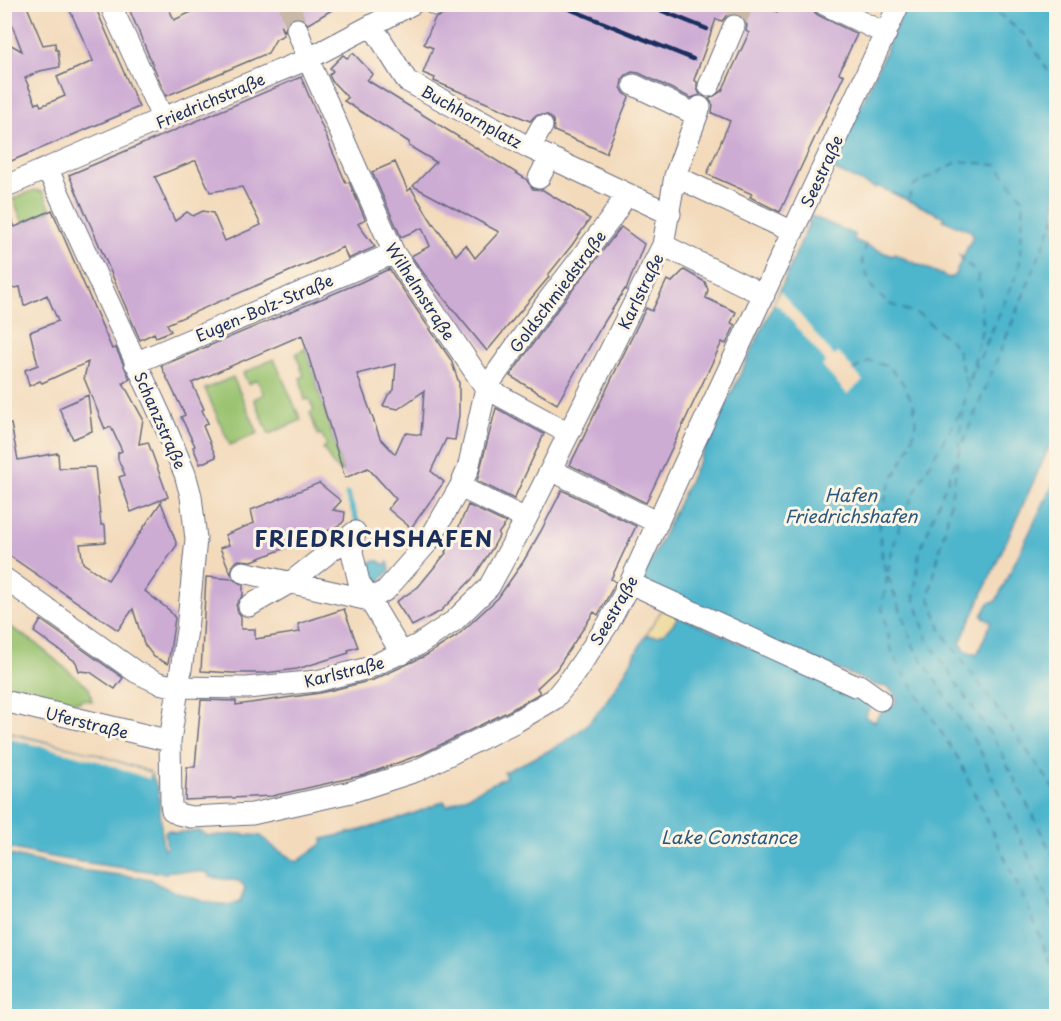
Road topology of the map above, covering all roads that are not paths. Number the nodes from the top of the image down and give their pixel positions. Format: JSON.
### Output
{"nodes":[{"id":1,"x":110,"y":4,"type":"edge"},
{"id":2,"x":412,"y":4,"type":"edge"},
{"id":3,"x":824,"y":4,"type":"edge"},
{"id":4,"x":899,"y":4,"type":"edge"},
{"id":5,"x":734,"y":26,"type":"tunnel mouth"},
{"id":6,"x":373,"y":27,"type":"junction"},
{"id":7,"x":297,"y":29,"type":"tunnel mouth"},
{"id":8,"x":886,"y":34,"type":"junction"},
{"id":9,"x":308,"y":59,"type":"junction"},
{"id":10,"x":634,"y":85,"type":"dead end"},
{"id":11,"x":709,"y":86,"type":"dead end"},
{"id":12,"x":163,"y":119,"type":"junction"},
{"id":13,"x":542,"y":126,"type":"dead end"},
{"id":14,"x":530,"y":148,"type":"junction"},
{"id":15,"x":549,"y":157,"type":"junction"},
{"id":16,"x":48,"y":170,"type":"junction"},
{"id":17,"x":675,"y":176,"type":"junction"},
{"id":18,"x":538,"y":178,"type":"dead end"},
{"id":19,"x":4,"y":187,"type":"edge"},
{"id":20,"x":627,"y":194,"type":"junction"},
{"id":21,"x":670,"y":214,"type":"junction"},
{"id":22,"x":793,"y":232,"type":"junction"},
{"id":23,"x":663,"y":245,"type":"junction"},
{"id":24,"x":394,"y":253,"type":"junction"},
{"id":25,"x":764,"y":295,"type":"junction"},
{"id":26,"x":135,"y":363,"type":"junction"},
{"id":27,"x":486,"y":388,"type":"junction"},
{"id":28,"x":568,"y":433,"type":"junction"},
{"id":29,"x":551,"y":470,"type":"junction"},
{"id":30,"x":460,"y":486,"type":"junction"},
{"id":31,"x":526,"y":519,"type":"junction"},
{"id":32,"x":658,"y":523,"type":"junction"},
{"id":33,"x":243,"y":572,"type":"dead end"},
{"id":34,"x":4,"y":578,"type":"edge"},
{"id":35,"x":291,"y":582,"type":"junction"},
{"id":36,"x":630,"y":583,"type":"junction"},
{"id":37,"x":369,"y":600,"type":"junction"},
{"id":38,"x":249,"y":606,"type":"dead end"},
{"id":39,"x":402,"y":654,"type":"junction"},
{"id":40,"x":180,"y":687,"type":"junction"},
{"id":41,"x":868,"y":694,"type":"dead end"},
{"id":42,"x":4,"y":701,"type":"edge"},
{"id":43,"x":170,"y":741,"type":"junction"}],
"edges":[{"from":1,"to":12,"type":"street"},
{"from":2,"to":6,"type":"street","name":"Friedrichstraße"},
{"from":3,"to":8,"type":"street"},
{"from":4,"to":8,"type":"street","name":"Seestraße"},
{"from":5,"to":11,"type":"street"},
{"from":6,"to":9,"type":"street","name":"Friedrichstraße"},
{"from":6,"to":14,"type":"street","name":"Buchhornplatz"},
{"from":7,"to":9,"type":"street","name":"Wilhelmstraße"},
{"from":8,"to":22,"type":"street","name":"Seestraße"},
{"from":9,"to":12,"type":"street","name":"Friedrichstraße"},
{"from":9,"to":24,"type":"street","name":"Wilhelmstraße"},
{"from":10,"to":17,"type":"street"},
{"from":12,"to":16,"type":"street","name":"Friedrichstraße"},
{"from":13,"to":14,"type":"street","name":"Buchhornplatz"},
{"from":14,"to":15,"type":"street","name":"Buchhornplatz"},
{"from":15,"to":18,"type":"street"},
{"from":15,"to":20,"type":"street","name":"Buchhornplatz"},
{"from":16,"to":19,"type":"street","name":"Friedrichstraße"},
{"from":16,"to":26,"type":"street","name":"Schanzstraße"},
{"from":17,"to":21,"type":"street"},
{"from":17,"to":22,"type":"street"},
{"from":20,"to":21,"type":"street","name":"Buchhornplatz"},
{"from":20,"to":27,"type":"street","name":"Goldschmiedstraße"},
{"from":21,"to":23,"type":"street"},
{"from":22,"to":25,"type":"street","name":"Seestraße"},
{"from":23,"to":25,"type":"street"},
{"from":23,"to":28,"type":"street","name":"Karlstraße"},
{"from":24,"to":26,"type":"street","name":"Eugen-Bolz-Straße"},
{"from":24,"to":27,"type":"street","name":"Wilhelmstraße"},
{"from":25,"to":32,"type":"street","name":"Seestraße"},
{"from":26,"to":40,"type":"street","name":"Schanzstraße"},
{"from":27,"to":28,"type":"street"},
{"from":27,"to":30,"type":"street"},
{"from":28,"to":29,"type":"street","name":"Karlstraße"},
{"from":29,"to":31,"type":"street","name":"Karlstraße"},
{"from":29,"to":32,"type":"street"},
{"from":30,"to":31,"type":"street"},
{"from":30,"to":37,"type":"street"},
{"from":31,"to":39,"type":"street","name":"Karlstraße"},
{"from":32,"to":36,"type":"street","name":"Seestraße"},
{"from":33,"to":35,"type":"street"},
{"from":34,"to":40,"type":"street","name":"Karlstraße"},
{"from":35,"to":37,"type":"street"},
{"from":35,"to":37,"type":"street"},
{"from":35,"to":38,"type":"street"},
{"from":36,"to":41,"type":"street"},
{"from":36,"to":43,"type":"street","name":"Seestraße"},
{"from":37,"to":39,"type":"street"},
{"from":39,"to":40,"type":"street","name":"Karlstraße"},
{"from":40,"to":43,"type":"street","name":"Seestraße"},
{"from":42,"to":43,"type":"street","name":"Uferstraße"}]}
